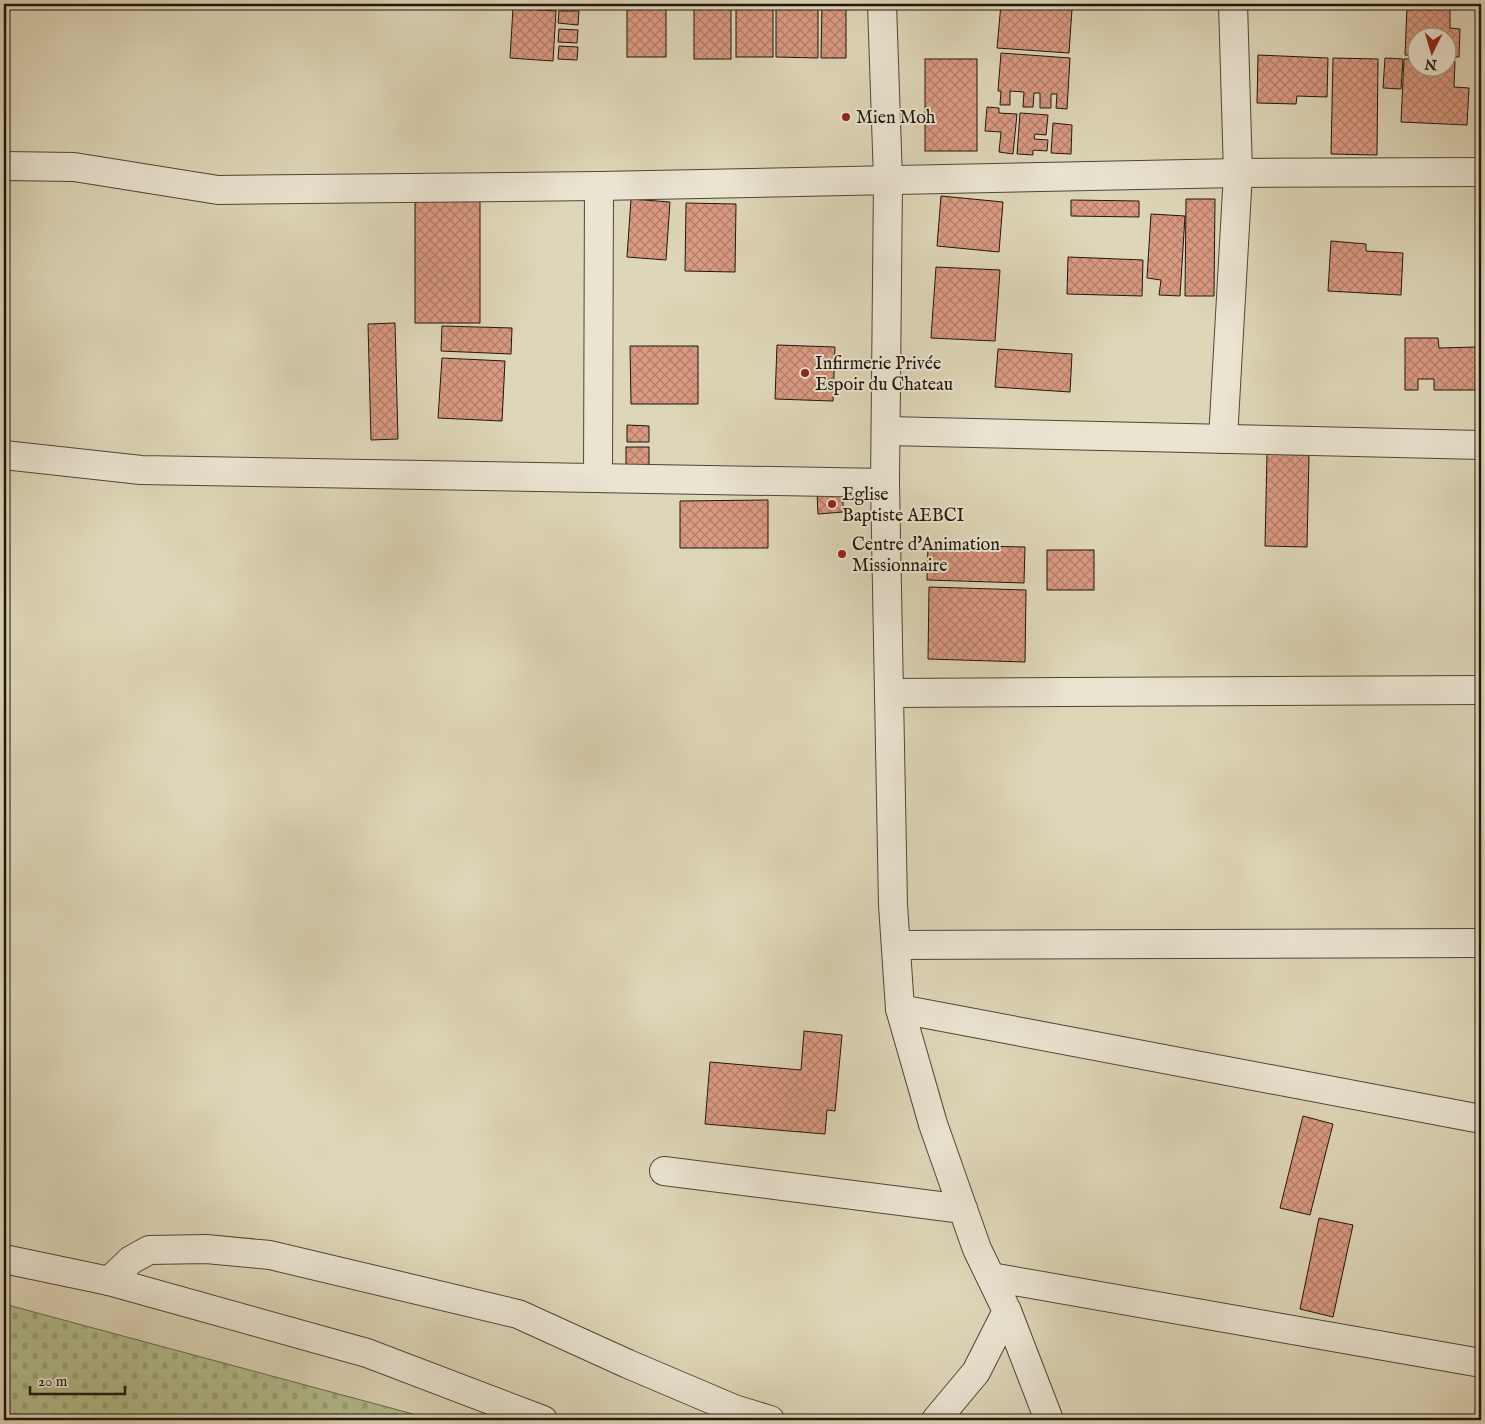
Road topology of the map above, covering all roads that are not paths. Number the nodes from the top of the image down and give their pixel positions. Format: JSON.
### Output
{"nodes":[{"id":1,"x":882,"y":4,"type":"edge"},
{"id":2,"x":1233,"y":4,"type":"edge"},
{"id":3,"x":4,"y":166,"type":"edge"},
{"id":4,"x":1481,"y":172,"type":"edge"},
{"id":5,"x":1238,"y":173,"type":"junction"},
{"id":6,"x":888,"y":180,"type":"junction"},
{"id":7,"x":599,"y":186,"type":"junction"},
{"id":8,"x":886,"y":431,"type":"junction"},
{"id":9,"x":1223,"y":438,"type":"junction"},
{"id":10,"x":1481,"y":445,"type":"edge"},
{"id":11,"x":4,"y":455,"type":"edge"},
{"id":12,"x":598,"y":478,"type":"junction"},
{"id":13,"x":886,"y":483,"type":"junction"},
{"id":14,"x":1481,"y":690,"type":"edge"},
{"id":15,"x":890,"y":693,"type":"junction"},
{"id":16,"x":1481,"y":943,"type":"edge"},
{"id":17,"x":896,"y":945,"type":"junction"},
{"id":18,"x":900,"y":1009,"type":"junction"},
{"id":19,"x":1481,"y":1119,"type":"edge"},
{"id":20,"x":664,"y":1171,"type":"dead end"},
{"id":21,"x":963,"y":1209,"type":"junction"},
{"id":22,"x":4,"y":1259,"type":"edge"},
{"id":23,"x":991,"y":1277,"type":"junction"},
{"id":24,"x":109,"y":1281,"type":"junction"},
{"id":25,"x":1007,"y":1311,"type":"junction"},
{"id":26,"x":1481,"y":1363,"type":"edge"},
{"id":27,"x":543,"y":1420,"type":"edge"},
{"id":28,"x":770,"y":1420,"type":"edge"},
{"id":29,"x":936,"y":1420,"type":"edge"},
{"id":30,"x":1049,"y":1420,"type":"edge"}],
"edges":[{"from":1,"to":6,"type":"street"},
{"from":2,"to":5,"type":"street"},
{"from":3,"to":7,"type":"street"},
{"from":4,"to":5,"type":"street"},
{"from":5,"to":6,"type":"street"},
{"from":5,"to":9,"type":"street"},
{"from":6,"to":7,"type":"street"},
{"from":6,"to":8,"type":"street"},
{"from":7,"to":12,"type":"street"},
{"from":8,"to":9,"type":"street"},
{"from":8,"to":13,"type":"street"},
{"from":9,"to":10,"type":"street"},
{"from":11,"to":12,"type":"street"},
{"from":12,"to":13,"type":"street"},
{"from":13,"to":15,"type":"street"},
{"from":14,"to":15,"type":"street"},
{"from":15,"to":17,"type":"street"},
{"from":16,"to":17,"type":"street"},
{"from":17,"to":18,"type":"street"},
{"from":18,"to":19,"type":"street"},
{"from":18,"to":21,"type":"street"},
{"from":20,"to":21,"type":"street"},
{"from":21,"to":23,"type":"street"},
{"from":22,"to":24,"type":"street"},
{"from":23,"to":25,"type":"street"},
{"from":23,"to":26,"type":"street"},
{"from":24,"to":27,"type":"street"},
{"from":24,"to":28,"type":"street"},
{"from":25,"to":29,"type":"street"},
{"from":25,"to":30,"type":"street"}]}
